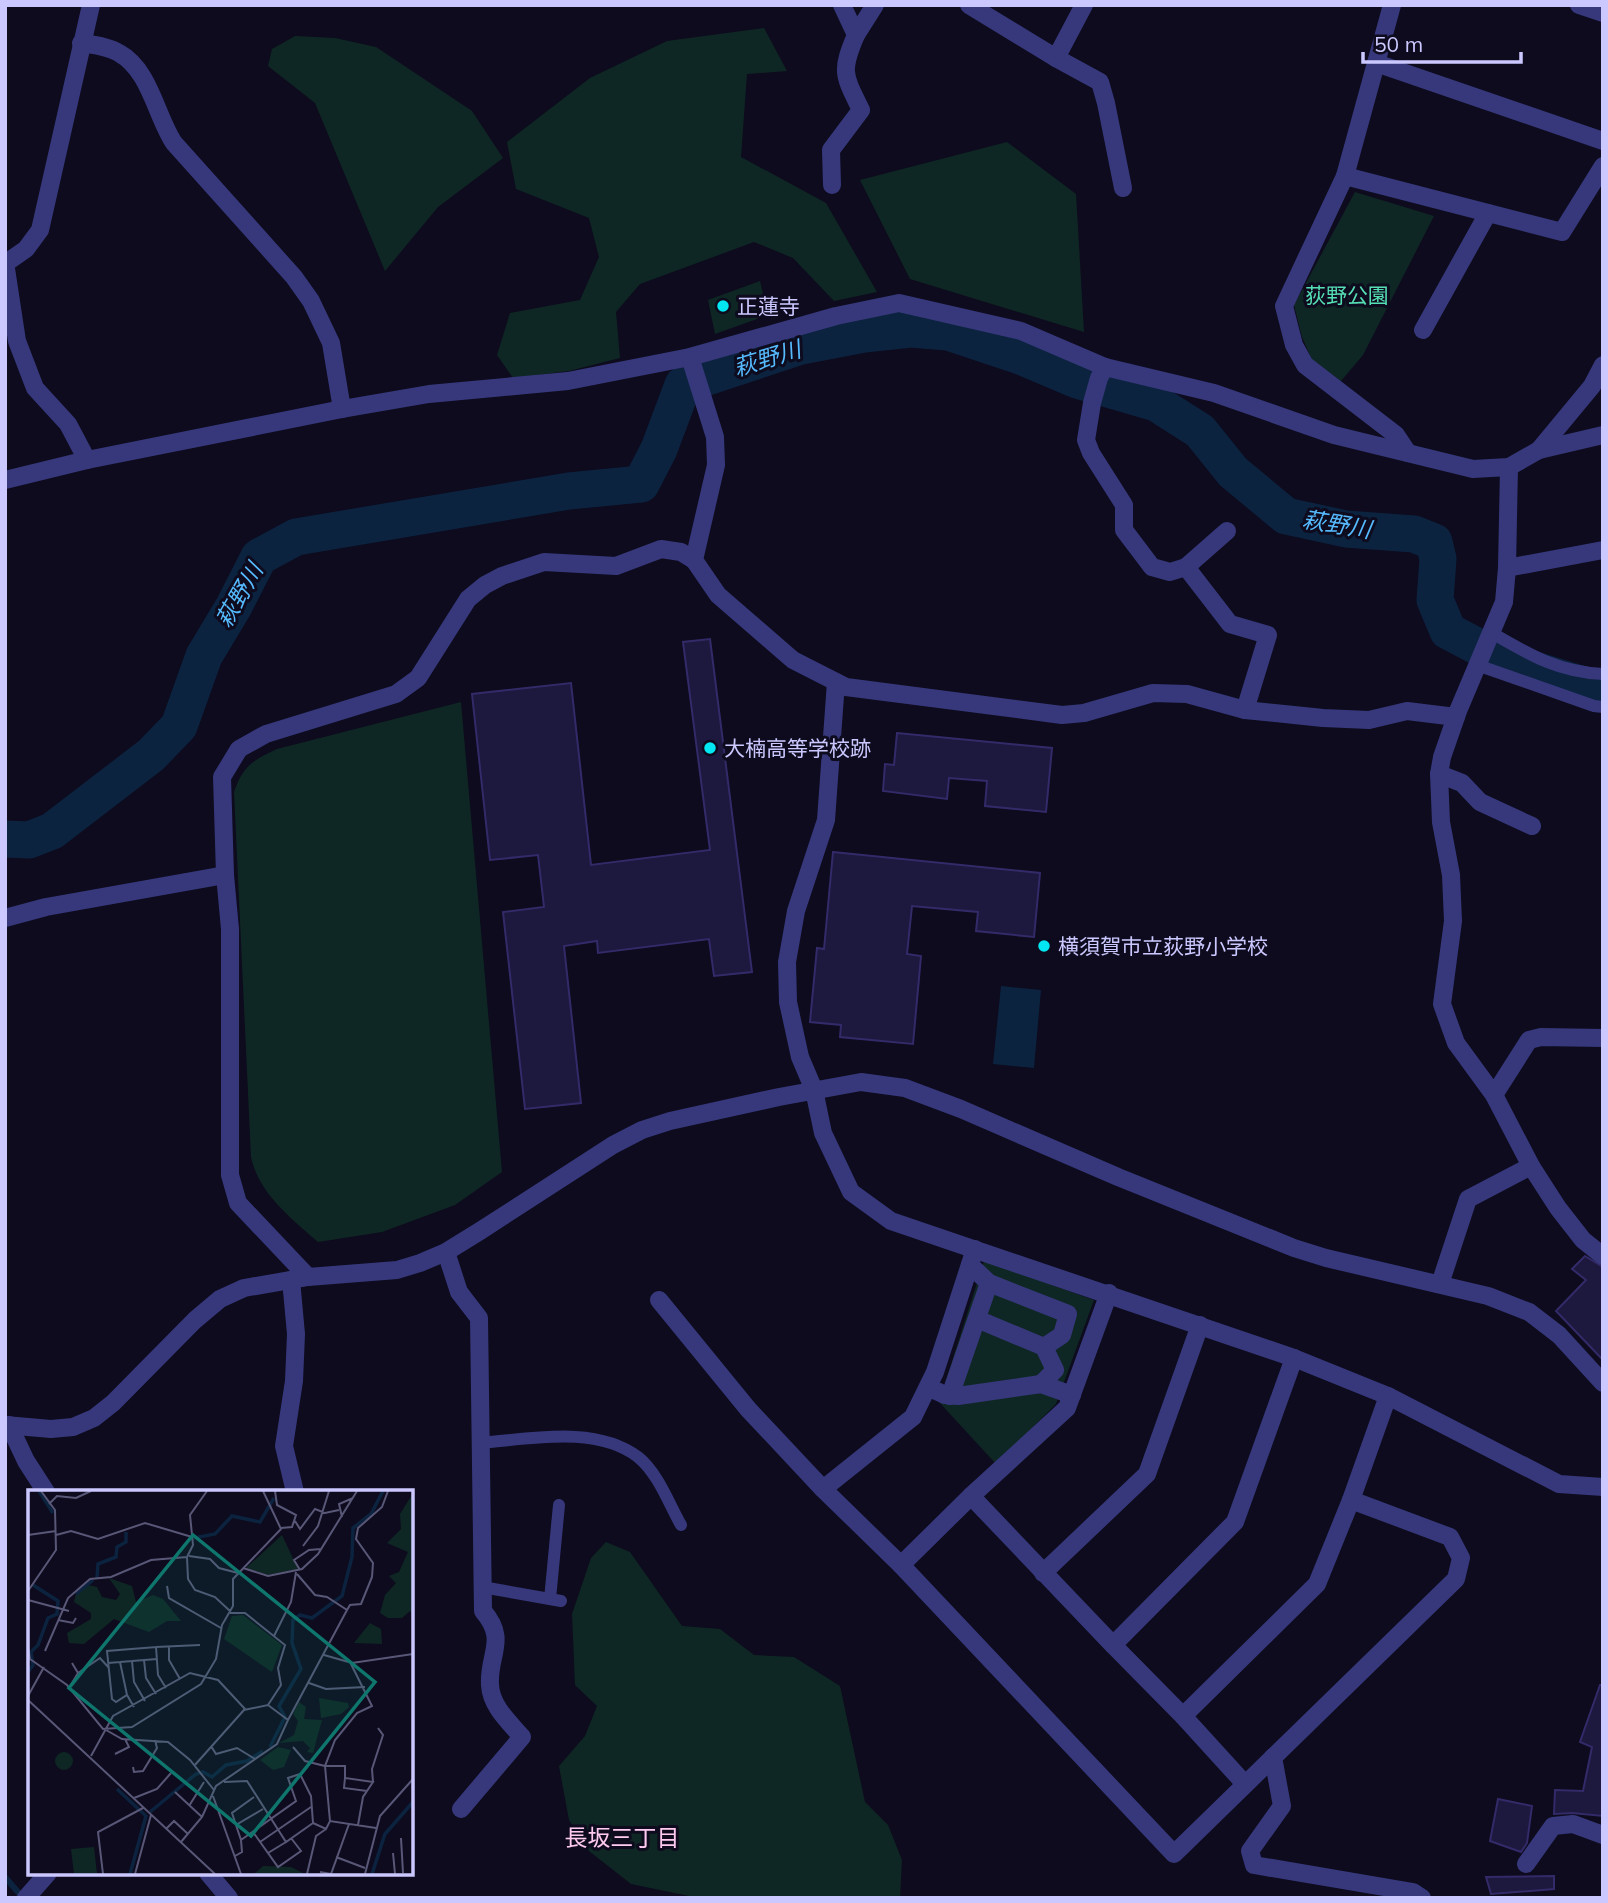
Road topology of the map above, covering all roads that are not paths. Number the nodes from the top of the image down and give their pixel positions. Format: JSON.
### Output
{"nodes":[{"id":1,"x":91,"y":5,"type":"edge"},
{"id":2,"x":842,"y":5,"type":"edge"},
{"id":3,"x":875,"y":5,"type":"edge"},
{"id":4,"x":969,"y":5,"type":"edge"},
{"id":5,"x":1084,"y":5,"type":"edge"},
{"id":6,"x":1392,"y":5,"type":"edge"},
{"id":7,"x":1579,"y":5,"type":"edge"},
{"id":8,"x":1603,"y":13,"type":"edge"},
{"id":9,"x":856,"y":35,"type":"junction"},
{"id":10,"x":81,"y":43,"type":"junction"},
{"id":11,"x":1056,"y":58,"type":"junction"},
{"id":12,"x":1376,"y":63,"type":"junction"},
{"id":13,"x":1603,"y":141,"type":"edge"},
{"id":14,"x":1603,"y":166,"type":"edge"},
{"id":15,"x":1345,"y":176,"type":"junction"},
{"id":16,"x":832,"y":185,"type":"dead end"},
{"id":17,"x":1123,"y":188,"type":"dead end"},
{"id":18,"x":1488,"y":213,"type":"junction"},
{"id":19,"x":6,"y":262,"type":"edge"},
{"id":20,"x":1423,"y":330,"type":"dead end"},
{"id":21,"x":690,"y":357,"type":"junction"},
{"id":22,"x":1603,"y":365,"type":"edge"},
{"id":23,"x":1102,"y":372,"type":"junction"},
{"id":24,"x":342,"y":409,"type":"junction"},
{"id":25,"x":1603,"y":435,"type":"edge"},
{"id":26,"x":1539,"y":450,"type":"junction"},
{"id":27,"x":1408,"y":453,"type":"junction"},
{"id":28,"x":87,"y":460,"type":"junction"},
{"id":29,"x":1509,"y":467,"type":"junction"},
{"id":30,"x":5,"y":480,"type":"edge"},
{"id":31,"x":1227,"y":531,"type":"dead end"},
{"id":32,"x":1603,"y":550,"type":"edge"},
{"id":33,"x":694,"y":560,"type":"junction"},
{"id":34,"x":1186,"y":567,"type":"junction"},
{"id":35,"x":1507,"y":568,"type":"junction"},
{"id":36,"x":1492,"y":633,"type":"junction"},
{"id":37,"x":1477,"y":665,"type":"junction"},
{"id":38,"x":1603,"y":674,"type":"edge"},
{"id":39,"x":836,"y":682,"type":"junction"},
{"id":40,"x":1603,"y":707,"type":"edge"},
{"id":41,"x":1245,"y":710,"type":"junction"},
{"id":42,"x":1456,"y":717,"type":"junction"},
{"id":43,"x":1439,"y":774,"type":"junction"},
{"id":44,"x":1532,"y":826,"type":"dead end"},
{"id":45,"x":225,"y":875,"type":"junction"},
{"id":46,"x":5,"y":918,"type":"edge"},
{"id":47,"x":1603,"y":1038,"type":"edge"},
{"id":48,"x":814,"y":1090,"type":"junction"},
{"id":49,"x":1494,"y":1095,"type":"junction"},
{"id":50,"x":1531,"y":1166,"type":"junction"},
{"id":51,"x":446,"y":1252,"type":"junction"},
{"id":52,"x":1603,"y":1256,"type":"edge"},
{"id":53,"x":973,"y":1257,"type":"junction"},
{"id":54,"x":299,"y":1279,"type":"junction"},
{"id":55,"x":989,"y":1283,"type":"junction"},
{"id":56,"x":1440,"y":1284,"type":"junction"},
{"id":57,"x":1109,"y":1293,"type":"junction"},
{"id":58,"x":659,"y":1300,"type":"dead end"},
{"id":59,"x":977,"y":1319,"type":"junction"},
{"id":60,"x":1200,"y":1325,"type":"junction"},
{"id":61,"x":1044,"y":1347,"type":"junction"},
{"id":62,"x":1294,"y":1358,"type":"junction"},
{"id":63,"x":1603,"y":1383,"type":"edge"},
{"id":64,"x":1041,"y":1384,"type":"junction"},
{"id":65,"x":928,"y":1387,"type":"junction"},
{"id":66,"x":950,"y":1395,"type":"junction"},
{"id":67,"x":1072,"y":1395,"type":"junction"},
{"id":68,"x":1388,"y":1396,"type":"junction"},
{"id":69,"x":7,"y":1425,"type":"edge"},
{"id":70,"x":481,"y":1443,"type":"junction"},
{"id":71,"x":1603,"y":1487,"type":"edge"},
{"id":72,"x":823,"y":1489,"type":"junction"},
{"id":73,"x":45,"y":1490,"type":"edge"},
{"id":74,"x":295,"y":1490,"type":"edge"},
{"id":75,"x":971,"y":1496,"type":"junction"},
{"id":76,"x":1351,"y":1500,"type":"junction"},
{"id":77,"x":559,"y":1505,"type":"dead end"},
{"id":78,"x":681,"y":1525,"type":"dead end"},
{"id":79,"x":901,"y":1565,"type":"junction"},
{"id":80,"x":1043,"y":1573,"type":"junction"},
{"id":81,"x":482,"y":1587,"type":"junction"},
{"id":82,"x":1113,"y":1645,"type":"junction"},
{"id":83,"x":1183,"y":1716,"type":"junction"},
{"id":84,"x":1273,"y":1757,"type":"junction"},
{"id":85,"x":1245,"y":1784,"type":"junction"},
{"id":86,"x":461,"y":1809,"type":"dead end"},
{"id":87,"x":1603,"y":1835,"type":"edge"},
{"id":88,"x":1526,"y":1864,"type":"dead end"},
{"id":89,"x":46,"y":1875,"type":"edge"},
{"id":90,"x":210,"y":1875,"type":"edge"},
{"id":91,"x":28,"y":1895,"type":"edge"},
{"id":92,"x":229,"y":1898,"type":"edge"},
{"id":93,"x":1422,"y":1898,"type":"edge"}],
"edges":[{"from":1,"to":10,"type":"street"},
{"from":2,"to":9,"type":"street"},
{"from":3,"to":9,"type":"street"},
{"from":4,"to":11,"type":"street"},
{"from":5,"to":11,"type":"street"},
{"from":6,"to":12,"type":"street"},
{"from":7,"to":8,"type":"street"},
{"from":9,"to":16,"type":"street"},
{"from":10,"to":19,"type":"street"},
{"from":10,"to":24,"type":"street"},
{"from":11,"to":17,"type":"street"},
{"from":12,"to":13,"type":"street"},
{"from":12,"to":15,"type":"street"},
{"from":14,"to":18,"type":"street"},
{"from":15,"to":18,"type":"street"},
{"from":15,"to":27,"type":"street"},
{"from":18,"to":20,"type":"street"},
{"from":19,"to":28,"type":"street"},
{"from":21,"to":23,"type":"street"},
{"from":21,"to":24,"type":"street"},
{"from":21,"to":33,"type":"street"},
{"from":22,"to":26,"type":"street"},
{"from":23,"to":27,"type":"street"},
{"from":23,"to":34,"type":"street"},
{"from":24,"to":28,"type":"street"},
{"from":25,"to":26,"type":"street"},
{"from":26,"to":29,"type":"street"},
{"from":27,"to":29,"type":"street"},
{"from":28,"to":30,"type":"street"},
{"from":29,"to":35,"type":"street"},
{"from":31,"to":34,"type":"street"},
{"from":32,"to":35,"type":"street"},
{"from":33,"to":39,"type":"street"},
{"from":33,"to":45,"type":"street"},
{"from":34,"to":41,"type":"street"},
{"from":35,"to":36,"type":"street"},
{"from":36,"to":37,"type":"street"},
{"from":36,"to":38,"type":"lane"},
{"from":37,"to":40,"type":"lane"},
{"from":37,"to":42,"type":"street"},
{"from":39,"to":41,"type":"street"},
{"from":39,"to":48,"type":"street"},
{"from":41,"to":42,"type":"street"},
{"from":42,"to":43,"type":"street"},
{"from":43,"to":44,"type":"street"},
{"from":43,"to":49,"type":"street"},
{"from":45,"to":46,"type":"street"},
{"from":45,"to":54,"type":"street"},
{"from":47,"to":49,"type":"street"},
{"from":48,"to":51,"type":"street"},
{"from":48,"to":53,"type":"street"},
{"from":48,"to":56,"type":"street"},
{"from":49,"to":50,"type":"street"},
{"from":50,"to":52,"type":"street"},
{"from":50,"to":56,"type":"street"},
{"from":51,"to":54,"type":"street"},
{"from":51,"to":70,"type":"street"},
{"from":53,"to":55,"type":"street"},
{"from":53,"to":57,"type":"street"},
{"from":53,"to":65,"type":"street"},
{"from":54,"to":69,"type":"street"},
{"from":54,"to":74,"type":"street"},
{"from":55,"to":59,"type":"street"},
{"from":55,"to":61,"type":"street"},
{"from":56,"to":63,"type":"street"},
{"from":57,"to":60,"type":"street"},
{"from":57,"to":67,"type":"street"},
{"from":58,"to":72,"type":"street"},
{"from":59,"to":61,"type":"street"},
{"from":59,"to":66,"type":"street"},
{"from":60,"to":62,"type":"street"},
{"from":60,"to":80,"type":"street"},
{"from":61,"to":64,"type":"street"},
{"from":62,"to":68,"type":"street"},
{"from":62,"to":82,"type":"street"},
{"from":64,"to":66,"type":"street"},
{"from":64,"to":67,"type":"street"},
{"from":65,"to":66,"type":"street"},
{"from":65,"to":72,"type":"street"},
{"from":67,"to":75,"type":"street"},
{"from":68,"to":71,"type":"street"},
{"from":68,"to":76,"type":"street"},
{"from":69,"to":73,"type":"street"},
{"from":70,"to":78,"type":"lane"},
{"from":70,"to":81,"type":"street"},
{"from":72,"to":79,"type":"street"},
{"from":75,"to":79,"type":"street"},
{"from":75,"to":80,"type":"street"},
{"from":76,"to":83,"type":"street"},
{"from":76,"to":84,"type":"street"},
{"from":77,"to":81,"type":"lane"},
{"from":79,"to":85,"type":"street"},
{"from":80,"to":82,"type":"street"},
{"from":81,"to":86,"type":"street"},
{"from":82,"to":83,"type":"street"},
{"from":83,"to":85,"type":"street"},
{"from":84,"to":85,"type":"street"},
{"from":84,"to":93,"type":"street"},
{"from":87,"to":88,"type":"street"},
{"from":89,"to":91,"type":"street"},
{"from":90,"to":92,"type":"street"}]}
